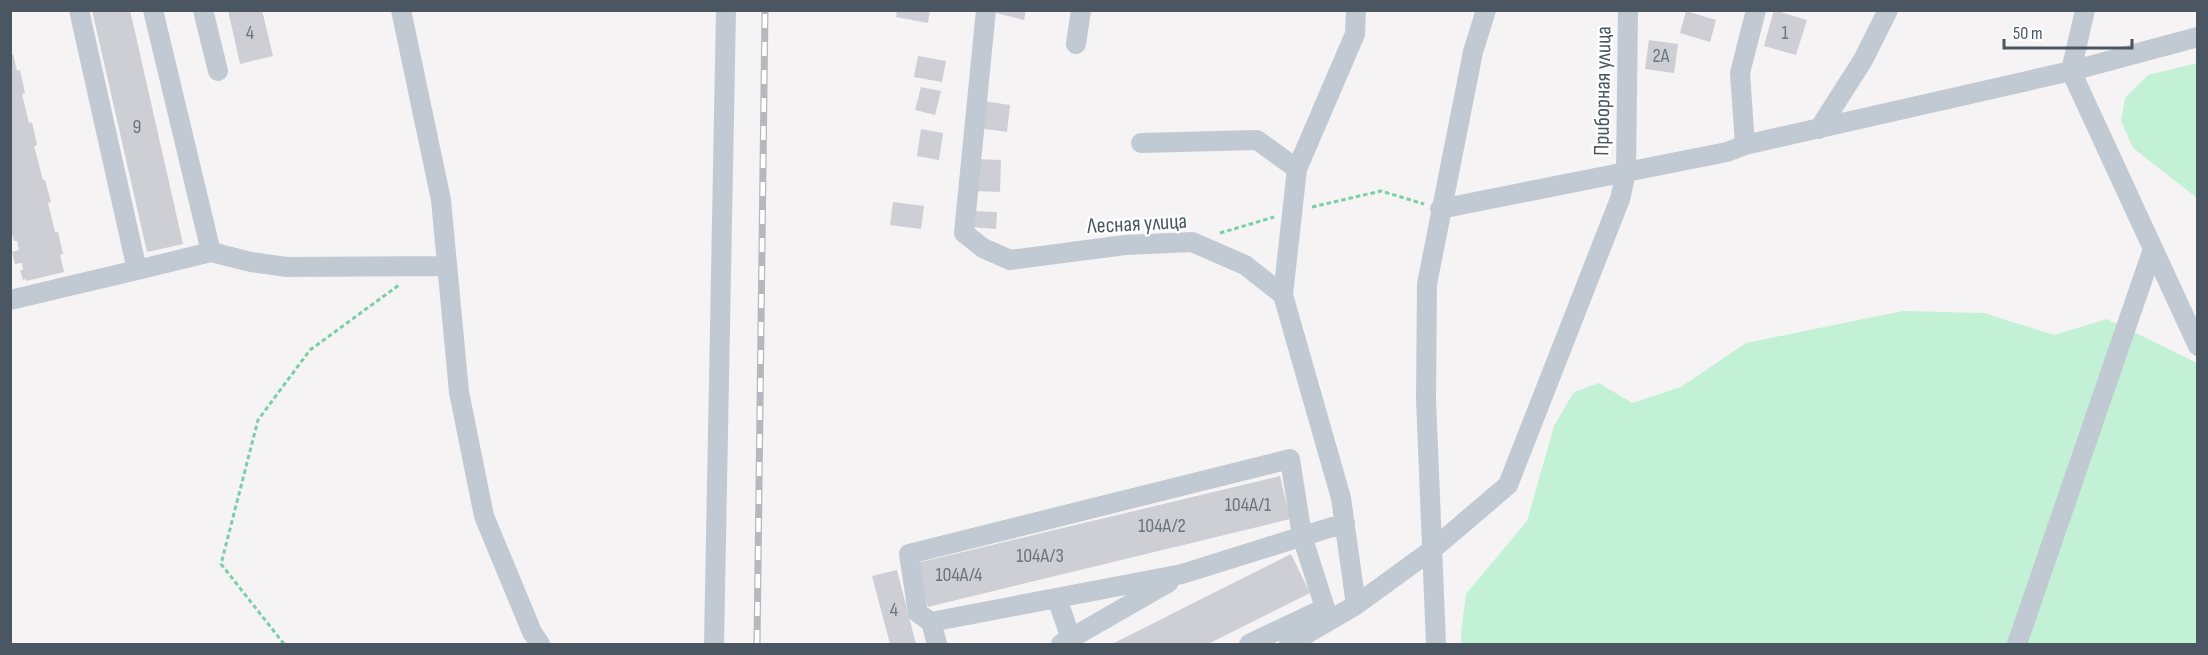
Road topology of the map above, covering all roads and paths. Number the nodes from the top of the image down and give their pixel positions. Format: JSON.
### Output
{"nodes":[{"id":1,"x":79,"y":10,"type":"edge"},
{"id":2,"x":153,"y":10,"type":"edge"},
{"id":3,"x":203,"y":10,"type":"edge"},
{"id":4,"x":401,"y":10,"type":"edge"},
{"id":5,"x":726,"y":10,"type":"edge"},
{"id":6,"x":986,"y":10,"type":"edge"},
{"id":7,"x":1081,"y":10,"type":"edge"},
{"id":8,"x":1356,"y":10,"type":"edge"},
{"id":9,"x":1486,"y":10,"type":"edge"},
{"id":10,"x":1628,"y":10,"type":"edge"},
{"id":11,"x":1756,"y":10,"type":"edge"},
{"id":12,"x":1888,"y":10,"type":"edge"},
{"id":13,"x":2085,"y":10,"type":"edge"},
{"id":14,"x":2198,"y":37,"type":"edge"},
{"id":15,"x":1076,"y":44,"type":"dead end"},
{"id":16,"x":218,"y":71,"type":"dead end"},
{"id":17,"x":2071,"y":71,"type":"junction"},
{"id":18,"x":1819,"y":129,"type":"junction"},
{"id":19,"x":1141,"y":143,"type":"dead end"},
{"id":20,"x":1745,"y":145,"type":"junction"},
{"id":21,"x":1297,"y":169,"type":"junction"},
{"id":22,"x":1626,"y":173,"type":"junction"},
{"id":23,"x":1440,"y":209,"type":"junction"},
{"id":24,"x":1293,"y":212,"type":"junction"},
{"id":25,"x":1192,"y":242,"type":"junction"},
{"id":26,"x":2153,"y":249,"type":"junction"},
{"id":27,"x":211,"y":252,"type":"junction"},
{"id":28,"x":447,"y":266,"type":"junction"},
{"id":29,"x":136,"y":270,"type":"junction"},
{"id":30,"x":405,"y":281,"type":"dead end"},
{"id":31,"x":1283,"y":295,"type":"junction"},
{"id":32,"x":10,"y":300,"type":"edge"},
{"id":33,"x":2198,"y":346,"type":"edge"},
{"id":34,"x":1345,"y":523,"type":"junction"},
{"id":35,"x":1302,"y":536,"type":"junction"},
{"id":36,"x":1433,"y":549,"type":"junction"},
{"id":37,"x":1182,"y":574,"type":"junction"},
{"id":38,"x":1057,"y":598,"type":"junction"},
{"id":39,"x":1356,"y":605,"type":"junction"},
{"id":40,"x":931,"y":622,"type":"junction"},
{"id":41,"x":1066,"y":642,"type":"edge"},
{"id":42,"x":284,"y":645,"type":"edge"},
{"id":43,"x":540,"y":645,"type":"edge"},
{"id":44,"x":714,"y":645,"type":"edge"},
{"id":45,"x":937,"y":645,"type":"edge"},
{"id":46,"x":1249,"y":645,"type":"edge"},
{"id":47,"x":1289,"y":645,"type":"edge"},
{"id":48,"x":1436,"y":645,"type":"edge"},
{"id":49,"x":2017,"y":645,"type":"edge"}],
"edges":[{"from":1,"to":29,"type":"street"},
{"from":2,"to":27,"type":"street"},
{"from":3,"to":16,"type":"street"},
{"from":4,"to":28,"type":"street"},
{"from":5,"to":44,"type":"street"},
{"from":6,"to":25,"type":"street","name":"Лесная улица"},
{"from":7,"to":15,"type":"street"},
{"from":8,"to":21,"type":"street"},
{"from":9,"to":23,"type":"street"},
{"from":10,"to":22,"type":"street","name":"Приборная улица"},
{"from":11,"to":20,"type":"street"},
{"from":12,"to":18,"type":"street"},
{"from":13,"to":17,"type":"street"},
{"from":14,"to":17,"type":"street"},
{"from":17,"to":18,"type":"street"},
{"from":17,"to":26,"type":"street"},
{"from":18,"to":20,"type":"street"},
{"from":19,"to":21,"type":"street"},
{"from":20,"to":22,"type":"street"},
{"from":21,"to":24,"type":"street"},
{"from":22,"to":23,"type":"street"},
{"from":22,"to":36,"type":"street","name":"Приборная улица"},
{"from":23,"to":24,"type":"path"},
{"from":23,"to":36,"type":"street"},
{"from":24,"to":25,"type":"path"},
{"from":24,"to":31,"type":"street"},
{"from":25,"to":31,"type":"street","name":"Лесная улица"},
{"from":26,"to":33,"type":"street"},
{"from":26,"to":49,"type":"street"},
{"from":27,"to":28,"type":"street"},
{"from":27,"to":29,"type":"street"},
{"from":28,"to":43,"type":"street"},
{"from":29,"to":32,"type":"street"},
{"from":30,"to":42,"type":"path"},
{"from":31,"to":34,"type":"street"},
{"from":34,"to":35,"type":"street"},
{"from":34,"to":39,"type":"street"},
{"from":35,"to":37,"type":"street"},
{"from":35,"to":40,"type":"street"},
{"from":35,"to":46,"type":"street"},
{"from":36,"to":39,"type":"street","name":"Приборная улица"},
{"from":36,"to":48,"type":"street"},
{"from":37,"to":38,"type":"street"},
{"from":37,"to":41,"type":"street"},
{"from":38,"to":40,"type":"street"},
{"from":38,"to":41,"type":"street"},
{"from":39,"to":47,"type":"street","name":"Приборная улица"},
{"from":40,"to":45,"type":"street"}]}
